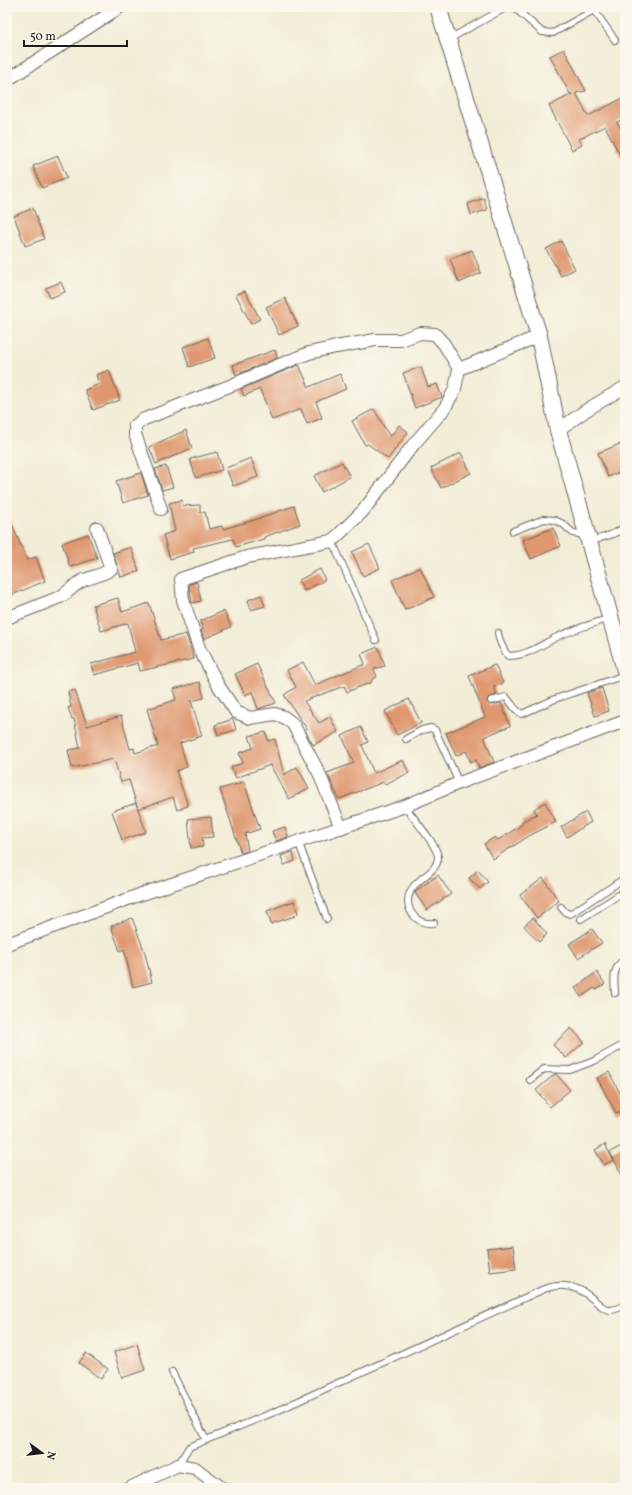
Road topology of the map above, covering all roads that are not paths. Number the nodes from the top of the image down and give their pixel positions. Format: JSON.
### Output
{"nodes":[{"id":1,"x":120,"y":7,"type":"edge"},
{"id":2,"x":438,"y":7,"type":"edge"},
{"id":3,"x":448,"y":40,"type":"junction"},
{"id":4,"x":615,"y":40,"type":"dead end"},
{"id":5,"x":7,"y":80,"type":"edge"},
{"id":6,"x":540,"y":336,"type":"junction"},
{"id":7,"x":459,"y":369,"type":"junction"},
{"id":8,"x":625,"y":387,"type":"edge"},
{"id":9,"x":558,"y":430,"type":"junction"},
{"id":10,"x":161,"y":509,"type":"dead end"},
{"id":11,"x":97,"y":528,"type":"dead end"},
{"id":12,"x":620,"y":530,"type":"dead end"},
{"id":13,"x":513,"y":531,"type":"dead end"},
{"id":14,"x":588,"y":540,"type":"junction"},
{"id":15,"x":332,"y":541,"type":"junction"},
{"id":16,"x":7,"y":618,"type":"edge"},
{"id":17,"x":610,"y":618,"type":"junction"},
{"id":18,"x":498,"y":633,"type":"dead end"},
{"id":19,"x":376,"y":640,"type":"dead end"},
{"id":20,"x":625,"y":670,"type":"edge"},
{"id":21,"x":625,"y":675,"type":"edge"},
{"id":22,"x":491,"y":701,"type":"dead end"},
{"id":23,"x":625,"y":721,"type":"edge"},
{"id":24,"x":406,"y":739,"type":"dead end"},
{"id":25,"x":459,"y":783,"type":"junction"},
{"id":26,"x":405,"y":806,"type":"junction"},
{"id":27,"x":341,"y":828,"type":"junction"},
{"id":28,"x":298,"y":841,"type":"junction"},
{"id":29,"x":625,"y":878,"type":"edge"},
{"id":30,"x":625,"y":891,"type":"edge"},
{"id":31,"x":561,"y":907,"type":"dead end"},
{"id":32,"x":327,"y":919,"type":"dead end"},
{"id":33,"x":581,"y":919,"type":"dead end"},
{"id":34,"x":434,"y":923,"type":"dead end"},
{"id":35,"x":7,"y":944,"type":"edge"},
{"id":36,"x":625,"y":959,"type":"edge"},
{"id":37,"x":615,"y":993,"type":"dead end"},
{"id":38,"x":625,"y":1044,"type":"edge"},
{"id":39,"x":530,"y":1080,"type":"dead end"},
{"id":40,"x":625,"y":1305,"type":"edge"},
{"id":41,"x":172,"y":1372,"type":"dead end"},
{"id":42,"x":206,"y":1440,"type":"junction"},
{"id":43,"x":178,"y":1465,"type":"junction"},
{"id":44,"x":130,"y":1488,"type":"edge"},
{"id":45,"x":222,"y":1488,"type":"edge"}],
"edges":[{"from":1,"to":5,"type":"street"},
{"from":2,"to":3,"type":"street"},
{"from":3,"to":4,"type":"lane"},
{"from":3,"to":6,"type":"street"},
{"from":6,"to":7,"type":"street"},
{"from":6,"to":9,"type":"street"},
{"from":7,"to":10,"type":"street"},
{"from":7,"to":15,"type":"street"},
{"from":8,"to":9,"type":"street"},
{"from":9,"to":14,"type":"street"},
{"from":11,"to":16,"type":"street"},
{"from":12,"to":14,"type":"lane"},
{"from":13,"to":14,"type":"lane"},
{"from":14,"to":17,"type":"street"},
{"from":15,"to":19,"type":"lane"},
{"from":15,"to":27,"type":"street"},
{"from":17,"to":18,"type":"lane"},
{"from":17,"to":20,"type":"street"},
{"from":21,"to":22,"type":"lane"},
{"from":23,"to":25,"type":"street"},
{"from":24,"to":25,"type":"lane"},
{"from":25,"to":26,"type":"street"},
{"from":26,"to":27,"type":"street"},
{"from":26,"to":34,"type":"lane"},
{"from":27,"to":28,"type":"street"},
{"from":28,"to":32,"type":"lane"},
{"from":28,"to":35,"type":"street"},
{"from":29,"to":31,"type":"lane"},
{"from":30,"to":33,"type":"lane"},
{"from":36,"to":37,"type":"lane"},
{"from":38,"to":39,"type":"lane"},
{"from":40,"to":42,"type":"lane"},
{"from":41,"to":42,"type":"lane"},
{"from":42,"to":43,"type":"lane"},
{"from":43,"to":44,"type":"street"},
{"from":43,"to":45,"type":"street"}]}
